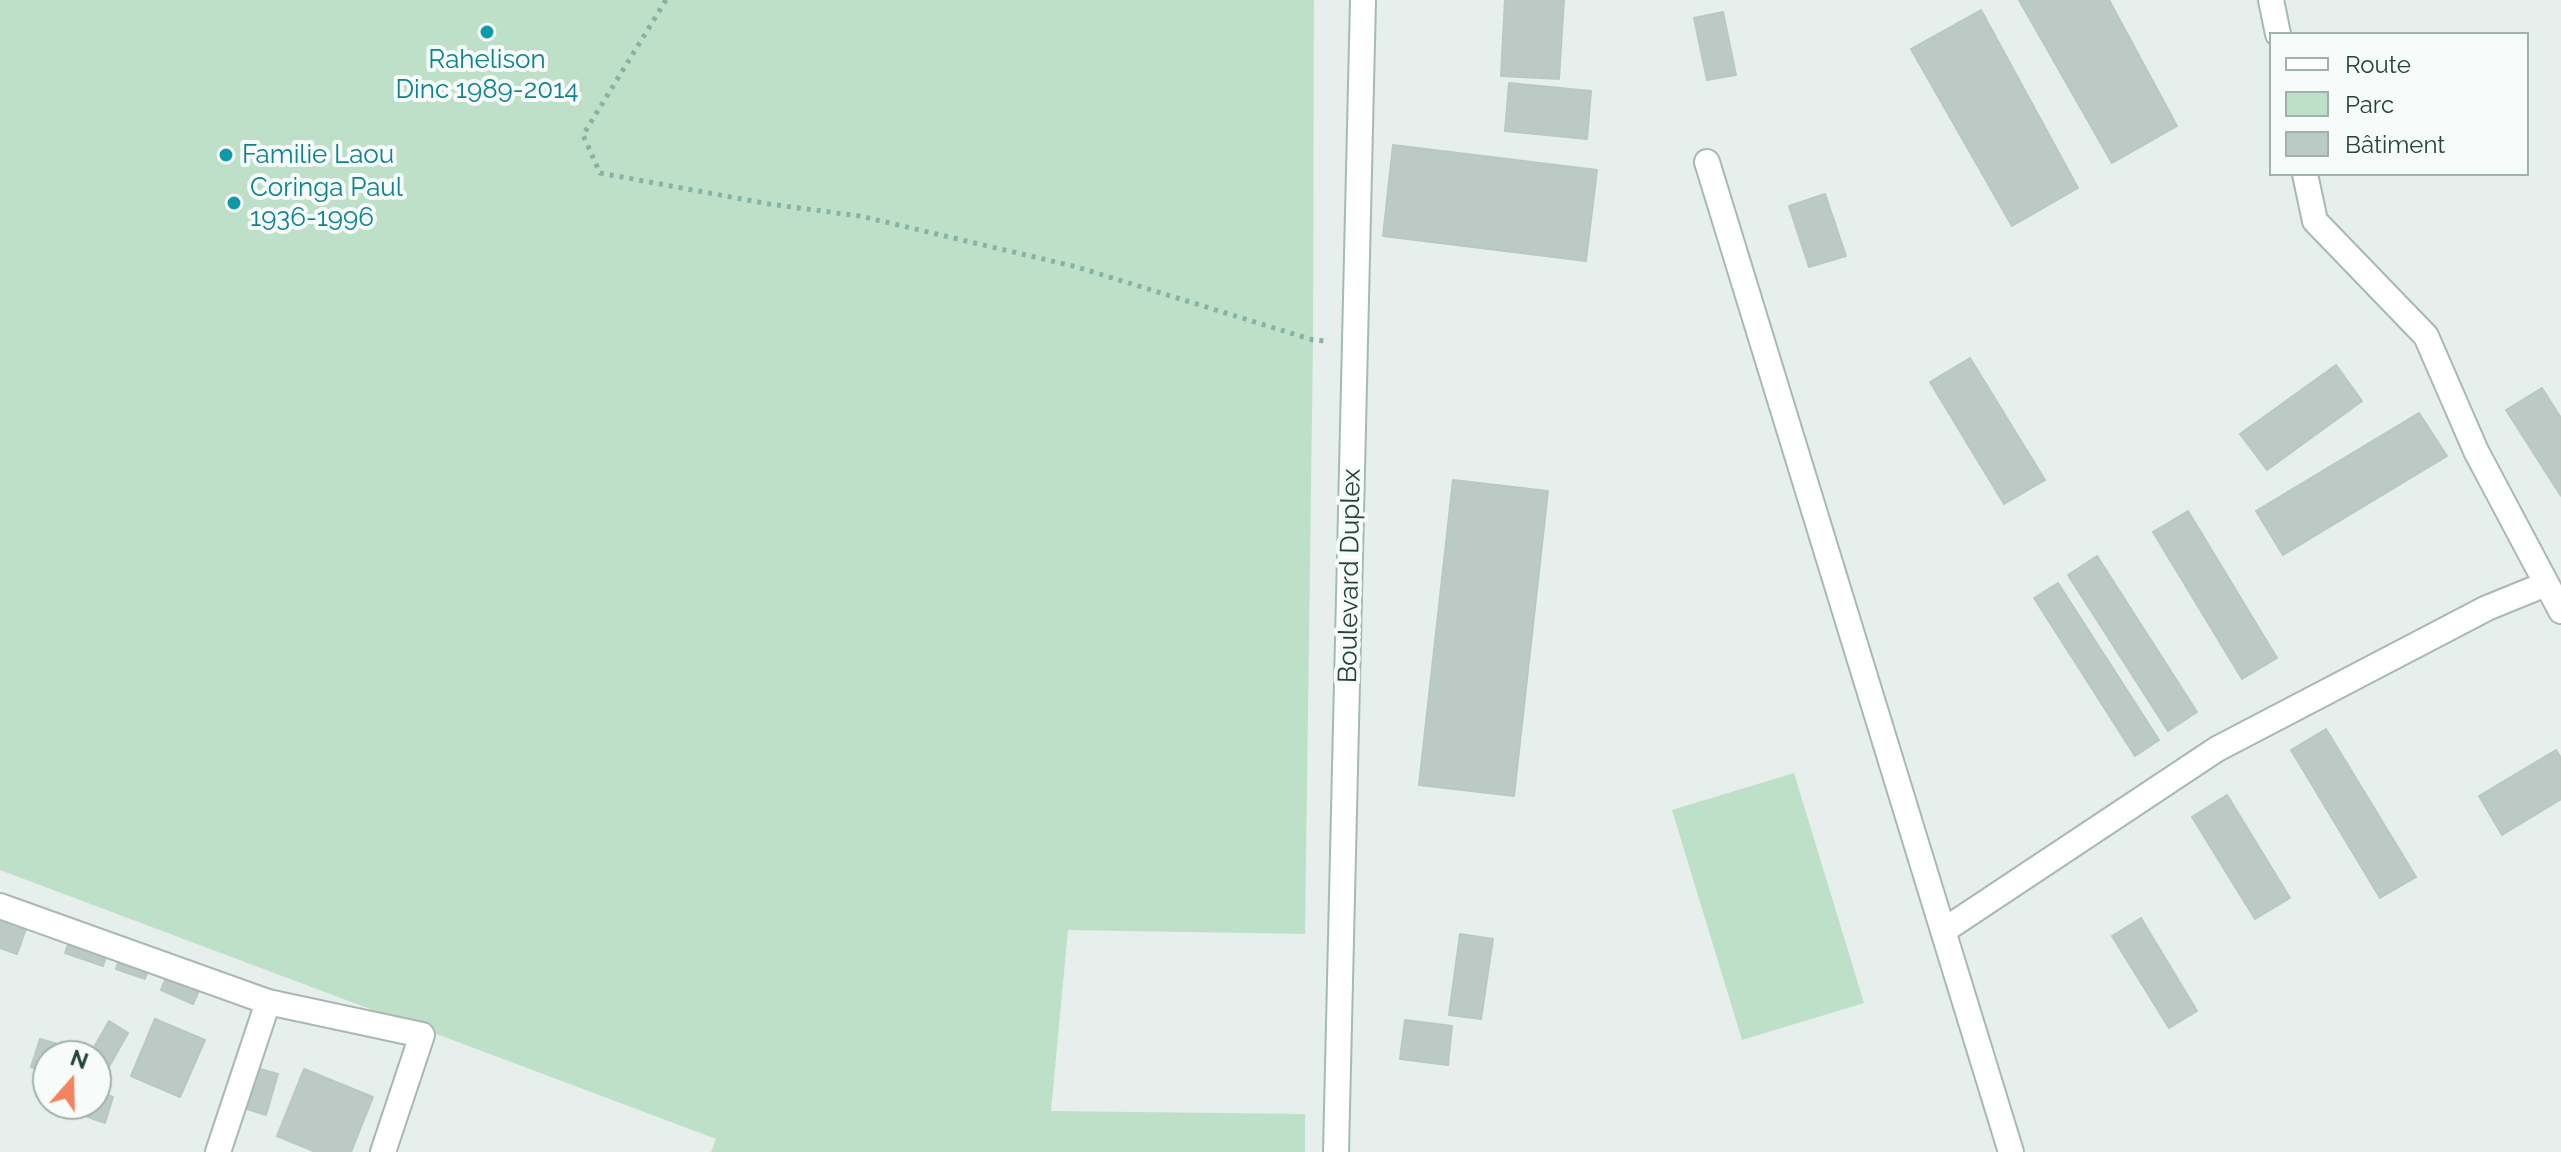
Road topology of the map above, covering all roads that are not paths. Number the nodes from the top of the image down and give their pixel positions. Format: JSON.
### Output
{"nodes":[{"id":1,"x":1363,"y":0,"type":"edge"},
{"id":2,"x":2271,"y":0,"type":"edge"},
{"id":3,"x":2278,"y":32,"type":"edge"},
{"id":4,"x":1707,"y":162,"type":"dead end"},
{"id":5,"x":2305,"y":176,"type":"edge"},
{"id":6,"x":2546,"y":584,"type":"junction"},
{"id":7,"x":2561,"y":611,"type":"edge"},
{"id":8,"x":0,"y":906,"type":"edge"},
{"id":9,"x":1943,"y":931,"type":"junction"},
{"id":10,"x":268,"y":1002,"type":"junction"},
{"id":11,"x":218,"y":1152,"type":"edge"},
{"id":12,"x":383,"y":1152,"type":"edge"},
{"id":13,"x":1336,"y":1152,"type":"edge"},
{"id":14,"x":2011,"y":1152,"type":"edge"}],
"edges":[{"from":1,"to":13,"type":"street","name":"Boulevard Duplex"},
{"from":2,"to":3,"type":"street"},
{"from":4,"to":9,"type":"street"},
{"from":5,"to":6,"type":"street"},
{"from":6,"to":7,"type":"street"},
{"from":6,"to":9,"type":"street"},
{"from":8,"to":10,"type":"street"},
{"from":9,"to":14,"type":"street"},
{"from":10,"to":11,"type":"street"},
{"from":10,"to":12,"type":"street"}]}
